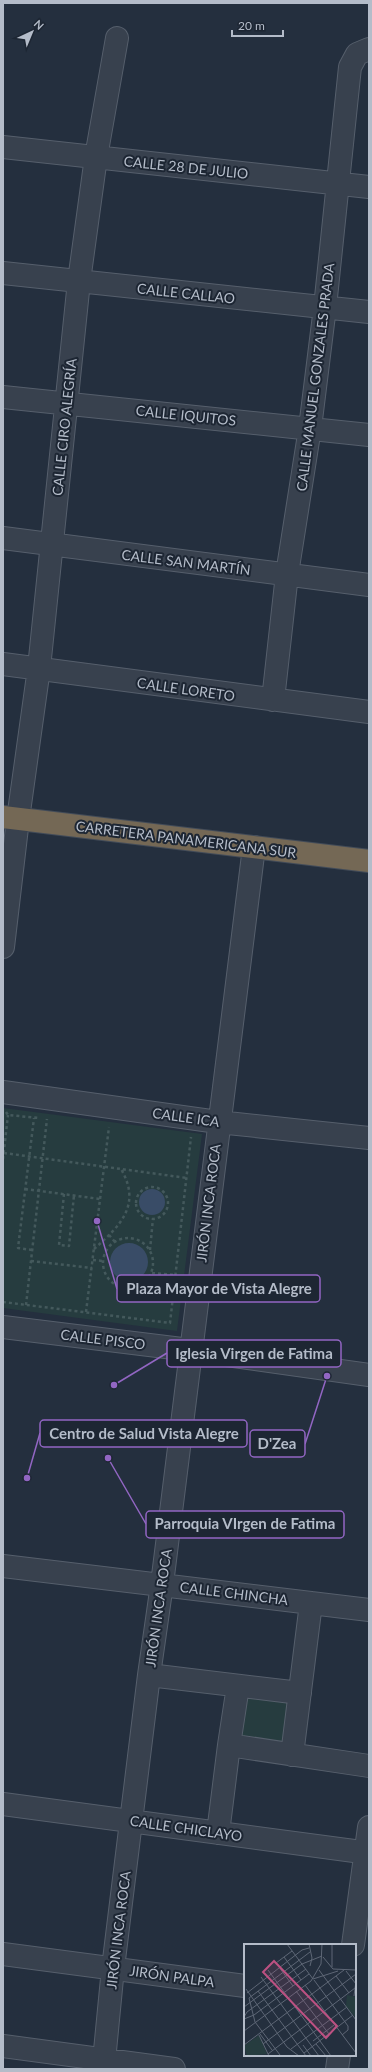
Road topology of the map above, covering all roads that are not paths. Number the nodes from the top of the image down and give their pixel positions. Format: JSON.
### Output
{"nodes":[{"id":1,"x":117,"y":38,"type":"dead end"},
{"id":2,"x":363,"y":52,"type":"edge"},
{"id":3,"x":3,"y":147,"type":"edge"},
{"id":4,"x":96,"y":157,"type":"junction"},
{"id":5,"x":338,"y":184,"type":"junction"},
{"id":6,"x":369,"y":187,"type":"edge"},
{"id":7,"x":3,"y":273,"type":"edge"},
{"id":8,"x":79,"y":282,"type":"junction"},
{"id":9,"x":325,"y":307,"type":"junction"},
{"id":10,"x":369,"y":312,"type":"edge"},
{"id":11,"x":3,"y":397,"type":"edge"},
{"id":12,"x":67,"y":403,"type":"junction"},
{"id":13,"x":310,"y":428,"type":"junction"},
{"id":14,"x":369,"y":435,"type":"edge"},
{"id":15,"x":3,"y":538,"type":"edge"},
{"id":16,"x":51,"y":545,"type":"junction"},
{"id":17,"x":287,"y":574,"type":"junction"},
{"id":18,"x":369,"y":585,"type":"edge"},
{"id":19,"x":3,"y":664,"type":"edge"},
{"id":20,"x":39,"y":668,"type":"junction"},
{"id":21,"x":273,"y":700,"type":"junction"},
{"id":22,"x":369,"y":712,"type":"edge"},
{"id":23,"x":10,"y":818,"type":"edge"},
{"id":24,"x":254,"y":847,"type":"junction"},
{"id":25,"x":369,"y":861,"type":"edge"},
{"id":26,"x":3,"y":947,"type":"edge"},
{"id":27,"x":3,"y":1092,"type":"edge"},
{"id":28,"x":218,"y":1122,"type":"junction"},
{"id":29,"x":369,"y":1138,"type":"edge"},
{"id":30,"x":3,"y":1327,"type":"edge"},
{"id":31,"x":190,"y":1350,"type":"junction"},
{"id":32,"x":369,"y":1376,"type":"edge"},
{"id":33,"x":3,"y":1566,"type":"edge"},
{"id":34,"x":162,"y":1584,"type":"junction"},
{"id":35,"x":311,"y":1603,"type":"junction"},
{"id":36,"x":369,"y":1610,"type":"edge"},
{"id":37,"x":149,"y":1674,"type":"junction"},
{"id":38,"x":238,"y":1686,"type":"junction"},
{"id":39,"x":300,"y":1693,"type":"junction"},
{"id":40,"x":229,"y":1746,"type":"junction"},
{"id":41,"x":292,"y":1755,"type":"junction"},
{"id":42,"x":369,"y":1766,"type":"edge"},
{"id":43,"x":3,"y":1804,"type":"edge"},
{"id":44,"x":132,"y":1821,"type":"junction"},
{"id":45,"x":369,"y":1827,"type":"edge"},
{"id":46,"x":218,"y":1833,"type":"junction"},
{"id":47,"x":368,"y":1852,"type":"edge"},
{"id":48,"x":359,"y":1940,"type":"edge"},
{"id":49,"x":3,"y":1954,"type":"edge"},
{"id":50,"x":113,"y":1968,"type":"junction"},
{"id":51,"x":244,"y":1986,"type":"edge"},
{"id":52,"x":3,"y":2046,"type":"edge"},
{"id":53,"x":338,"y":2056,"type":"edge"},
{"id":54,"x":104,"y":2061,"type":"junction"},
{"id":55,"x":174,"y":2069,"type":"edge"},
{"id":56,"x":337,"y":2069,"type":"edge"}],
"edges":[{"from":1,"to":4,"type":"street","name":"CALLE CIRO ALEGRÍA"},
{"from":2,"to":5,"type":"street","name":"CALLE MANUEL GONZALES PRADA"},
{"from":3,"to":4,"type":"street","name":"CALLE 28 DE JULIO"},
{"from":4,"to":5,"type":"street","name":"CALLE 28 DE JULIO"},
{"from":4,"to":8,"type":"street","name":"CALLE CIRO ALEGRÍA"},
{"from":5,"to":6,"type":"street","name":"CALLE 28 DE JULIO"},
{"from":5,"to":9,"type":"street","name":"CALLE MANUEL GONZALES PRADA"},
{"from":7,"to":8,"type":"street","name":"CALLE CALLAO"},
{"from":8,"to":9,"type":"street","name":"CALLE CALLAO"},
{"from":8,"to":12,"type":"street","name":"CALLE CIRO ALEGRÍA"},
{"from":9,"to":10,"type":"street","name":"CALLE CALLAO"},
{"from":9,"to":13,"type":"street","name":"CALLE MANUEL GONZALES PRADA"},
{"from":11,"to":12,"type":"street","name":"CALLE IQUITOS"},
{"from":12,"to":13,"type":"street","name":"CALLE IQUITOS"},
{"from":12,"to":16,"type":"street","name":"CALLE CIRO ALEGRÍA"},
{"from":13,"to":14,"type":"street","name":"CALLE IQUITOS"},
{"from":13,"to":17,"type":"street","name":"CALLE MANUEL GONZALES PRADA"},
{"from":15,"to":16,"type":"street","name":"CALLE SAN MARTÍN"},
{"from":16,"to":17,"type":"street","name":"CALLE SAN MARTÍN"},
{"from":16,"to":20,"type":"street","name":"CALLE CIRO ALEGRÍA"},
{"from":17,"to":18,"type":"street","name":"CALLE SAN MARTÍN"},
{"from":17,"to":21,"type":"street","name":"CALLE MANUEL GONZALES PRADA"},
{"from":19,"to":20,"type":"street","name":"CALLE LORETO"},
{"from":20,"to":21,"type":"street","name":"CALLE LORETO"},
{"from":20,"to":23,"type":"street","name":"CALLE CIRO ALEGRÍA"},
{"from":21,"to":22,"type":"street","name":"CALLE LORETO"},
{"from":23,"to":24,"type":"highway","name":"CARRETERA PANAMERICANA SUR"},
{"from":23,"to":26,"type":"street","name":"CALLE CIRO ALEGRÍA"},
{"from":24,"to":25,"type":"highway","name":"CARRETERA PANAMERICANA SUR"},
{"from":24,"to":28,"type":"street","name":"JIRÓN INCA ROCA"},
{"from":27,"to":28,"type":"street","name":"CALLE ICA"},
{"from":28,"to":29,"type":"street","name":"CALLE ICA"},
{"from":28,"to":31,"type":"street","name":"JIRÓN INCA ROCA"},
{"from":30,"to":31,"type":"street","name":"CALLE PISCO"},
{"from":31,"to":32,"type":"street","name":"CALLE PISCO"},
{"from":31,"to":34,"type":"street","name":"JIRÓN INCA ROCA"},
{"from":33,"to":34,"type":"street","name":"CALLE CHINCHA"},
{"from":34,"to":35,"type":"street","name":"CALLE CHINCHA"},
{"from":34,"to":37,"type":"street","name":"JIRÓN INCA ROCA"},
{"from":35,"to":36,"type":"street","name":"CALLE CHINCHA"},
{"from":35,"to":39,"type":"street"},
{"from":37,"to":38,"type":"street"},
{"from":37,"to":44,"type":"street","name":"JIRÓN INCA ROCA"},
{"from":38,"to":39,"type":"street"},
{"from":38,"to":40,"type":"street"},
{"from":39,"to":41,"type":"street"},
{"from":40,"to":41,"type":"street"},
{"from":40,"to":46,"type":"street"},
{"from":41,"to":42,"type":"street"},
{"from":43,"to":44,"type":"street","name":"CALLE CHICLAYO"},
{"from":44,"to":46,"type":"street","name":"CALLE CHICLAYO"},
{"from":44,"to":50,"type":"street","name":"JIRÓN INCA ROCA"},
{"from":45,"to":47,"type":"street"},
{"from":46,"to":47,"type":"street","name":"CALLE CHICLAYO"},
{"from":47,"to":48,"type":"street"},
{"from":49,"to":50,"type":"street","name":"JIRÓN PALPA"},
{"from":50,"to":51,"type":"street","name":"JIRÓN PALPA"},
{"from":50,"to":54,"type":"street","name":"JIRÓN INCA ROCA"},
{"from":52,"to":54,"type":"street"},
{"from":53,"to":56,"type":"street"},
{"from":54,"to":55,"type":"street"}]}
